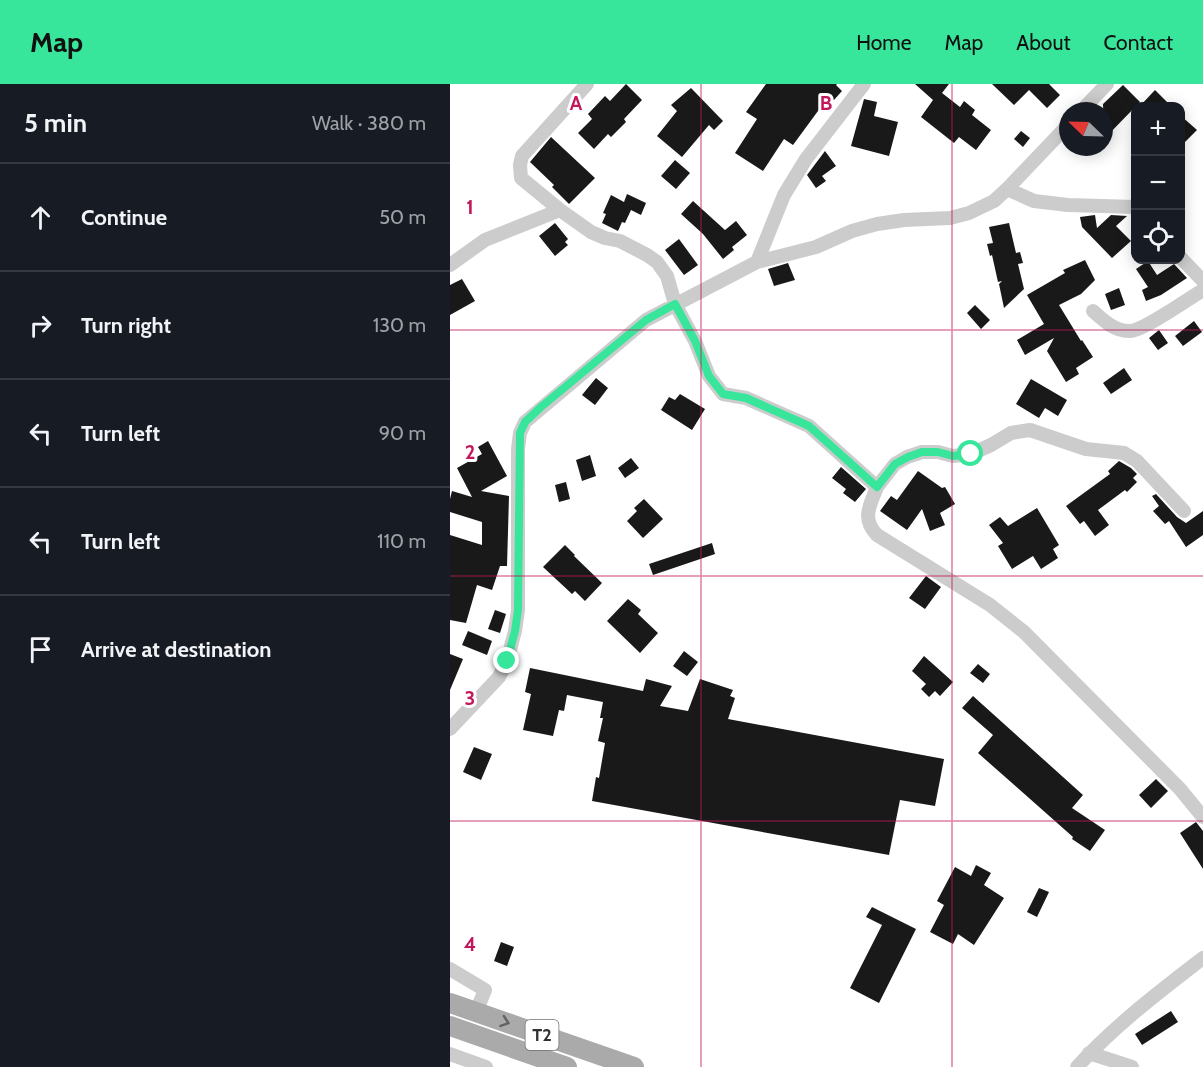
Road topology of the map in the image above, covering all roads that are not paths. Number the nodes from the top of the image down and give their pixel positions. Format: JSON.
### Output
{"nodes":[{"id":1,"x":587,"y":84,"type":"edge"},
{"id":2,"x":864,"y":84,"type":"edge"},
{"id":3,"x":1107,"y":84,"type":"edge"},
{"id":4,"x":1090,"y":102,"type":"edge"},
{"id":5,"x":1059,"y":134,"type":"edge"},
{"id":6,"x":1008,"y":189,"type":"junction"},
{"id":7,"x":1131,"y":207,"type":"edge"},
{"id":8,"x":560,"y":210,"type":"junction"},
{"id":9,"x":757,"y":262,"type":"junction"},
{"id":10,"x":1185,"y":262,"type":"edge"},
{"id":11,"x":450,"y":265,"type":"edge"},
{"id":12,"x":1203,"y":281,"type":"edge"},
{"id":13,"x":1203,"y":290,"type":"edge"},
{"id":14,"x":675,"y":304,"type":"junction"},
{"id":15,"x":1094,"y":311,"type":"dead end"},
{"id":16,"x":877,"y":487,"type":"junction"},
{"id":17,"x":1184,"y":511,"type":"dead end"},
{"id":18,"x":450,"y":729,"type":"edge"},
{"id":19,"x":1203,"y":817,"type":"edge"},
{"id":20,"x":1203,"y":958,"type":"edge"},
{"id":21,"x":450,"y":969,"type":"edge"},
{"id":22,"x":450,"y":1003,"type":"edge"},
{"id":23,"x":476,"y":1012,"type":"junction"},
{"id":24,"x":450,"y":1026,"type":"edge"},
{"id":25,"x":1089,"y":1053,"type":"junction"},
{"id":26,"x":450,"y":1054,"type":"edge"},
{"id":27,"x":486,"y":1067,"type":"edge"},
{"id":28,"x":567,"y":1067,"type":"edge"},
{"id":29,"x":634,"y":1067,"type":"edge"},
{"id":30,"x":1077,"y":1067,"type":"edge"},
{"id":31,"x":1132,"y":1067,"type":"edge"}],
"edges":[{"from":1,"to":8,"type":"street"},
{"from":2,"to":9,"type":"street"},
{"from":3,"to":4,"type":"street"},
{"from":5,"to":6,"type":"street"},
{"from":6,"to":7,"type":"street"},
{"from":6,"to":9,"type":"street"},
{"from":8,"to":11,"type":"street"},
{"from":8,"to":14,"type":"street"},
{"from":9,"to":14,"type":"street"},
{"from":10,"to":12,"type":"street"},
{"from":13,"to":15,"type":"street"},
{"from":14,"to":16,"type":"street"},
{"from":14,"to":18,"type":"street"},
{"from":16,"to":17,"type":"street"},
{"from":16,"to":19,"type":"street"},
{"from":20,"to":25,"type":"street"},
{"from":21,"to":23,"type":"street"},
{"from":22,"to":23,"type":"main road","number":"T2"},
{"from":23,"to":29,"type":"main road","number":"T2","one_way":true},
{"from":24,"to":28,"type":"main road","number":"T2"},
{"from":25,"to":30,"type":"street"},
{"from":25,"to":31,"type":"street"},
{"from":26,"to":27,"type":"street"}]}
